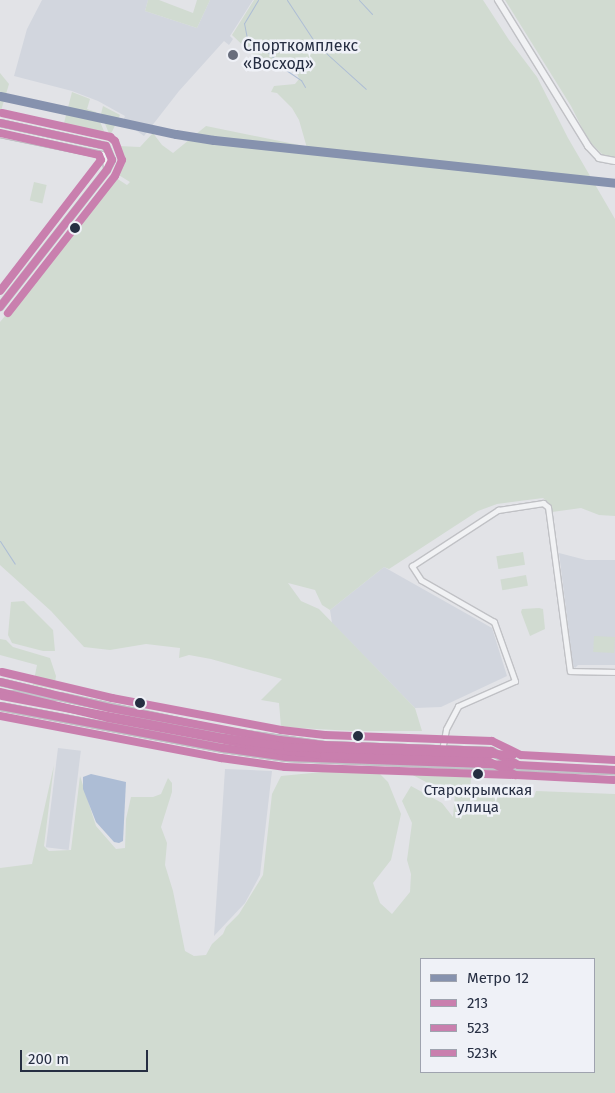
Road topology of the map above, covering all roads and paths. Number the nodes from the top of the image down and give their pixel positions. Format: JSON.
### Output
{"nodes":[{"id":1,"x":498,"y":0,"type":"edge"},
{"id":2,"x":0,"y":123,"type":"edge"},
{"id":3,"x":0,"y":134,"type":"edge"},
{"id":4,"x":109,"y":149,"type":"junction"},
{"id":5,"x":93,"y":153,"type":"junction"},
{"id":6,"x":615,"y":161,"type":"edge"},
{"id":7,"x":107,"y":170,"type":"junction"},
{"id":8,"x":0,"y":307,"type":"edge"},
{"id":9,"x":615,"y":672,"type":"edge"},
{"id":10,"x":0,"y":682,"type":"edge"},
{"id":11,"x":0,"y":694,"type":"edge"},
{"id":12,"x":59,"y":696,"type":"junction"},
{"id":13,"x":0,"y":706,"type":"edge"},
{"id":14,"x":442,"y":750,"type":"junction"},
{"id":15,"x":518,"y":765,"type":"junction"},
{"id":16,"x":615,"y":770,"type":"edge"}],
"edges":[{"from":1,"to":6,"type":"street"},
{"from":2,"to":4,"type":"street"},
{"from":3,"to":5,"type":"street"},
{"from":4,"to":5,"type":"street"},
{"from":4,"to":7,"type":"street"},
{"from":5,"to":7,"type":"street"},
{"from":7,"to":8,"type":"street"},
{"from":9,"to":14,"type":"street"},
{"from":10,"to":12,"type":"street"},
{"from":11,"to":12,"type":"main road"},
{"from":12,"to":14,"type":"main road"},
{"from":13,"to":15,"type":"main road"},
{"from":14,"to":15,"type":"main road"},
{"from":15,"to":16,"type":"main road"}]}
